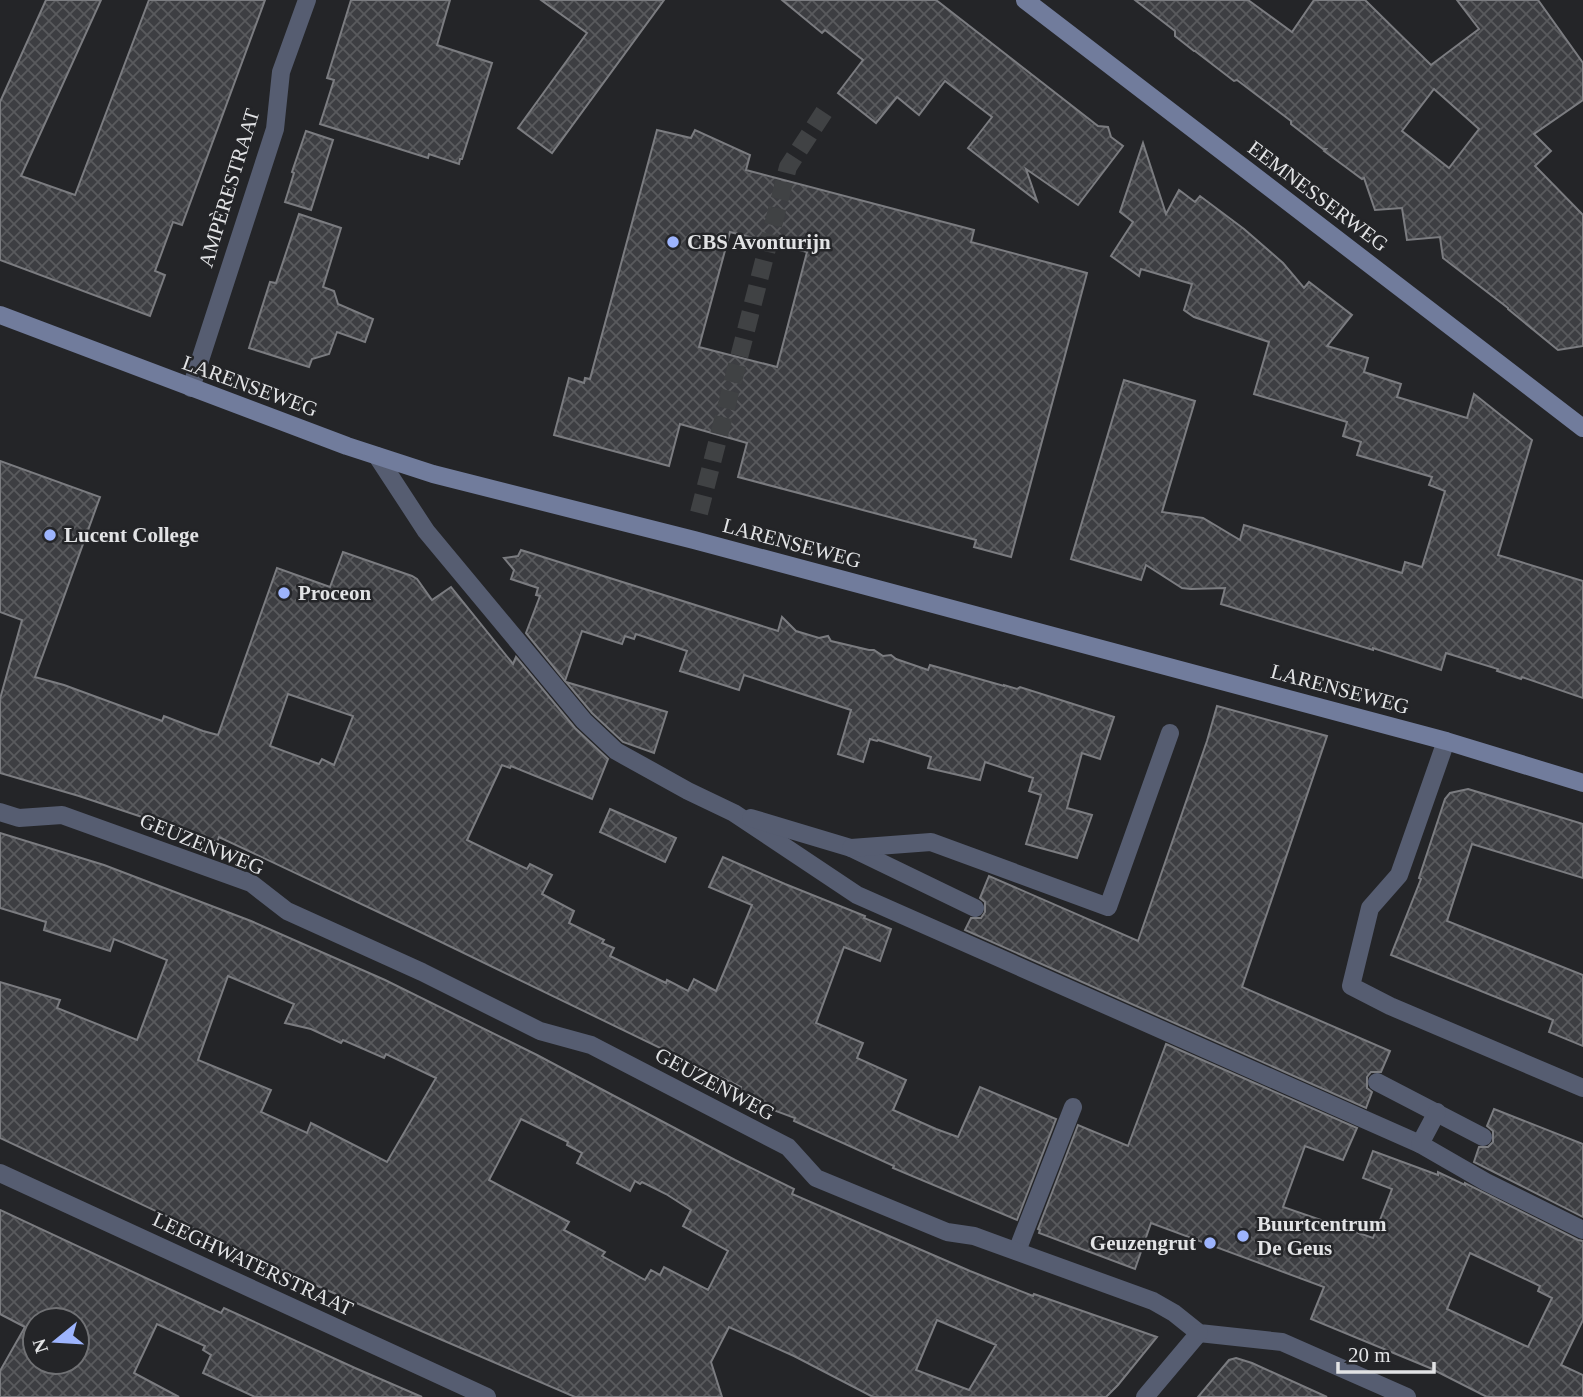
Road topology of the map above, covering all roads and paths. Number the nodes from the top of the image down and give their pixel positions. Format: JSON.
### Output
{"nodes":[{"id":1,"x":307,"y":0,"type":"edge"},
{"id":2,"x":1025,"y":0,"type":"edge"},
{"id":3,"x":0,"y":315,"type":"edge"},
{"id":4,"x":191,"y":388,"type":"junction"},
{"id":5,"x":1583,"y":428,"type":"edge"},
{"id":6,"x":377,"y":456,"type":"junction"},
{"id":7,"x":1170,"y":733,"type":"dead end"},
{"id":8,"x":1446,"y":741,"type":"junction"},
{"id":9,"x":1583,"y":783,"type":"edge"},
{"id":10,"x":0,"y":812,"type":"edge"},
{"id":11,"x":734,"y":813,"type":"junction"},
{"id":12,"x":851,"y":848,"type":"junction"},
{"id":13,"x":975,"y":908,"type":"dead end"},
{"id":14,"x":1377,"y":1082,"type":"dead end"},
{"id":15,"x":1583,"y":1088,"type":"edge"},
{"id":16,"x":1073,"y":1107,"type":"dead end"},
{"id":17,"x":1437,"y":1112,"type":"junction"},
{"id":18,"x":1483,"y":1137,"type":"dead end"},
{"id":19,"x":1420,"y":1144,"type":"junction"},
{"id":20,"x":0,"y":1173,"type":"edge"},
{"id":21,"x":1579,"y":1227,"type":"edge"},
{"id":22,"x":1017,"y":1251,"type":"junction"},
{"id":23,"x":1199,"y":1333,"type":"junction"},
{"id":24,"x":487,"y":1397,"type":"edge"},
{"id":25,"x":1145,"y":1397,"type":"edge"},
{"id":26,"x":1407,"y":1397,"type":"edge"}],
"edges":[{"from":1,"to":4,"type":"street","name":"AMPÈRESTRAAT"},
{"from":2,"to":5,"type":"street","name":"EEMNESSERWEG"},
{"from":3,"to":4,"type":"street","name":"LARENSEWEG"},
{"from":4,"to":6,"type":"street","name":"LARENSEWEG"},
{"from":6,"to":8,"type":"street","name":"LARENSEWEG"},
{"from":6,"to":11,"type":"street"},
{"from":7,"to":12,"type":"street"},
{"from":8,"to":9,"type":"street","name":"LARENSEWEG"},
{"from":8,"to":15,"type":"street"},
{"from":10,"to":22,"type":"street","name":"GEUZENWEG"},
{"from":11,"to":12,"type":"street"},
{"from":11,"to":19,"type":"street"},
{"from":12,"to":13,"type":"street"},
{"from":14,"to":17,"type":"street"},
{"from":16,"to":22,"type":"street"},
{"from":17,"to":18,"type":"street"},
{"from":17,"to":19,"type":"street"},
{"from":19,"to":21,"type":"street"},
{"from":20,"to":24,"type":"street","name":"LEEGHWATERSTRAAT"},
{"from":22,"to":23,"type":"street","name":"GEUZENWEG"},
{"from":23,"to":25,"type":"street"},
{"from":23,"to":26,"type":"street"}]}
